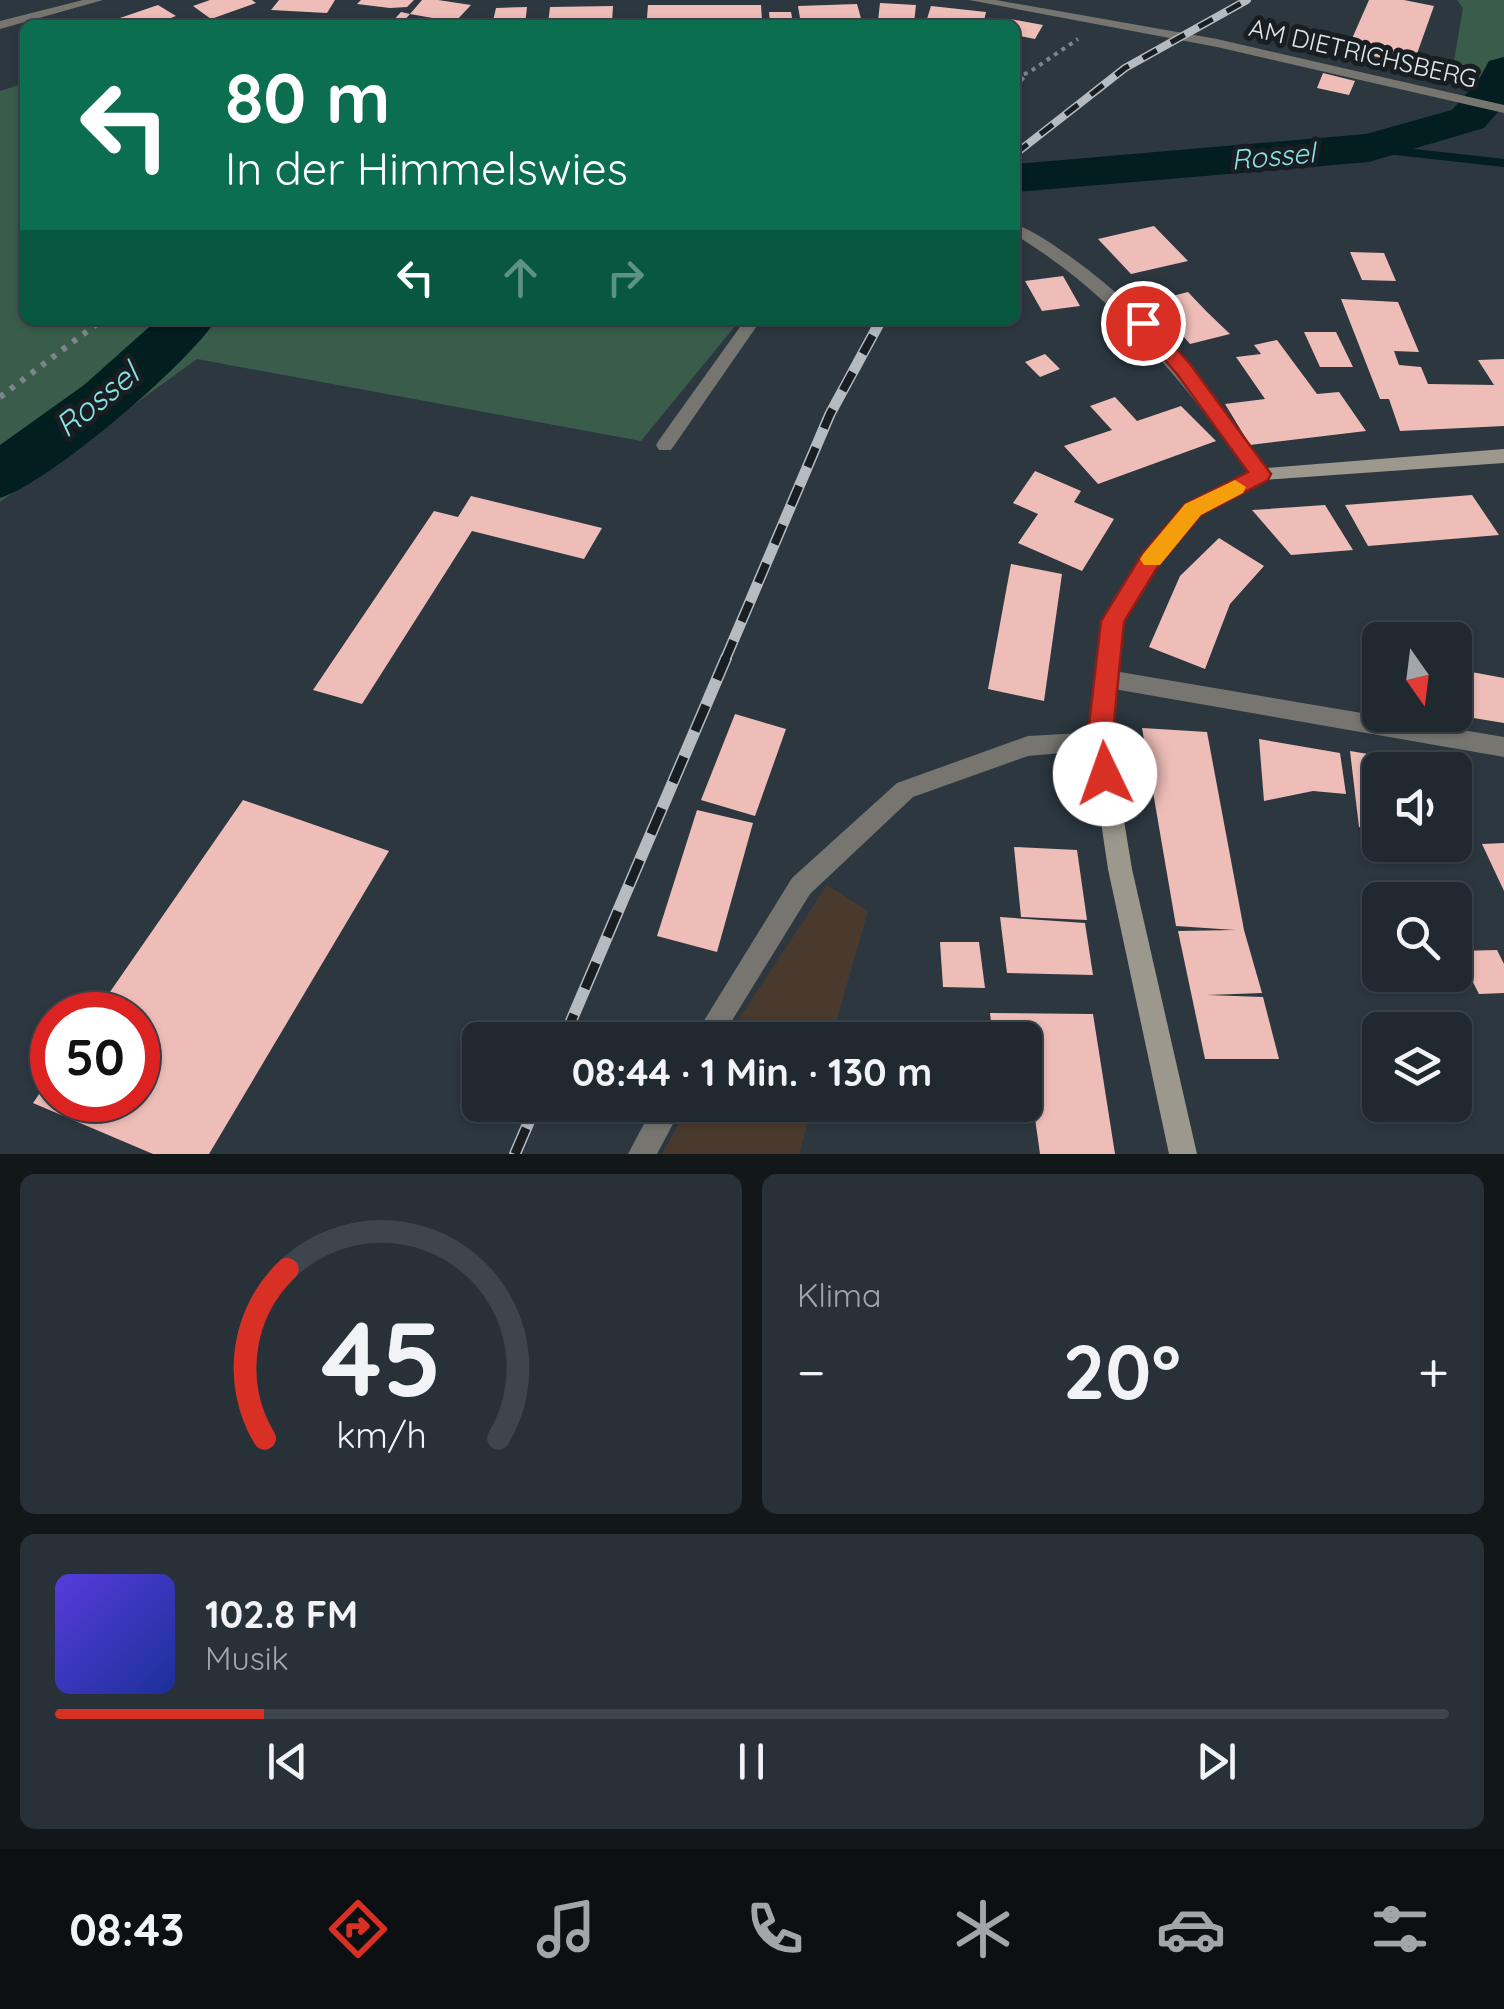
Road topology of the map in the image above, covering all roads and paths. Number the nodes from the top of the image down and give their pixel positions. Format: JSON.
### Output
{"nodes":[{"id":1,"x":15,"y":0,"type":"edge"},
{"id":2,"x":97,"y":0,"type":"edge"},
{"id":3,"x":984,"y":1,"type":"edge"},
{"id":4,"x":24,"y":17,"type":"junction"},
{"id":5,"x":1104,"y":22,"type":"junction"},
{"id":6,"x":0,"y":25,"type":"edge"},
{"id":7,"x":1028,"y":73,"type":"junction"},
{"id":8,"x":1020,"y":75,"type":"edge"},
{"id":9,"x":1020,"y":82,"type":"edge"},
{"id":10,"x":1504,"y":109,"type":"edge"},
{"id":11,"x":1020,"y":232,"type":"edge"},
{"id":12,"x":95,"y":325,"type":"edge"},
{"id":13,"x":749,"y":325,"type":"edge"},
{"id":14,"x":0,"y":397,"type":"edge"},
{"id":15,"x":666,"y":444,"type":"dead end"},
{"id":16,"x":1504,"y":456,"type":"edge"},
{"id":17,"x":1261,"y":474,"type":"junction"},
{"id":18,"x":1108,"y":679,"type":"junction"},
{"id":19,"x":1100,"y":742,"type":"junction"},
{"id":20,"x":1504,"y":747,"type":"edge"},
{"id":21,"x":716,"y":1022,"type":"edge"},
{"id":22,"x":660,"y":1122,"type":"edge"},
{"id":23,"x":642,"y":1154,"type":"edge"},
{"id":24,"x":1184,"y":1154,"type":"edge"}],
"edges":[{"from":1,"to":4,"type":"street"},
{"from":2,"to":4,"type":"street"},
{"from":3,"to":5,"type":"street","name":"AM DIETRICHSBERG"},
{"from":4,"to":6,"type":"street"},
{"from":5,"to":7,"type":"path"},
{"from":5,"to":10,"type":"street","name":"AM DIETRICHSBERG"},
{"from":7,"to":8,"type":"path"},
{"from":7,"to":9,"type":"path"},
{"from":11,"to":17,"type":"street"},
{"from":12,"to":14,"type":"path"},
{"from":13,"to":15,"type":"street"},
{"from":16,"to":17,"type":"main road"},
{"from":17,"to":18,"type":"main road"},
{"from":18,"to":19,"type":"main road"},
{"from":18,"to":20,"type":"street"},
{"from":19,"to":21,"type":"street"},
{"from":19,"to":24,"type":"main road"},
{"from":22,"to":23,"type":"street"}]}
